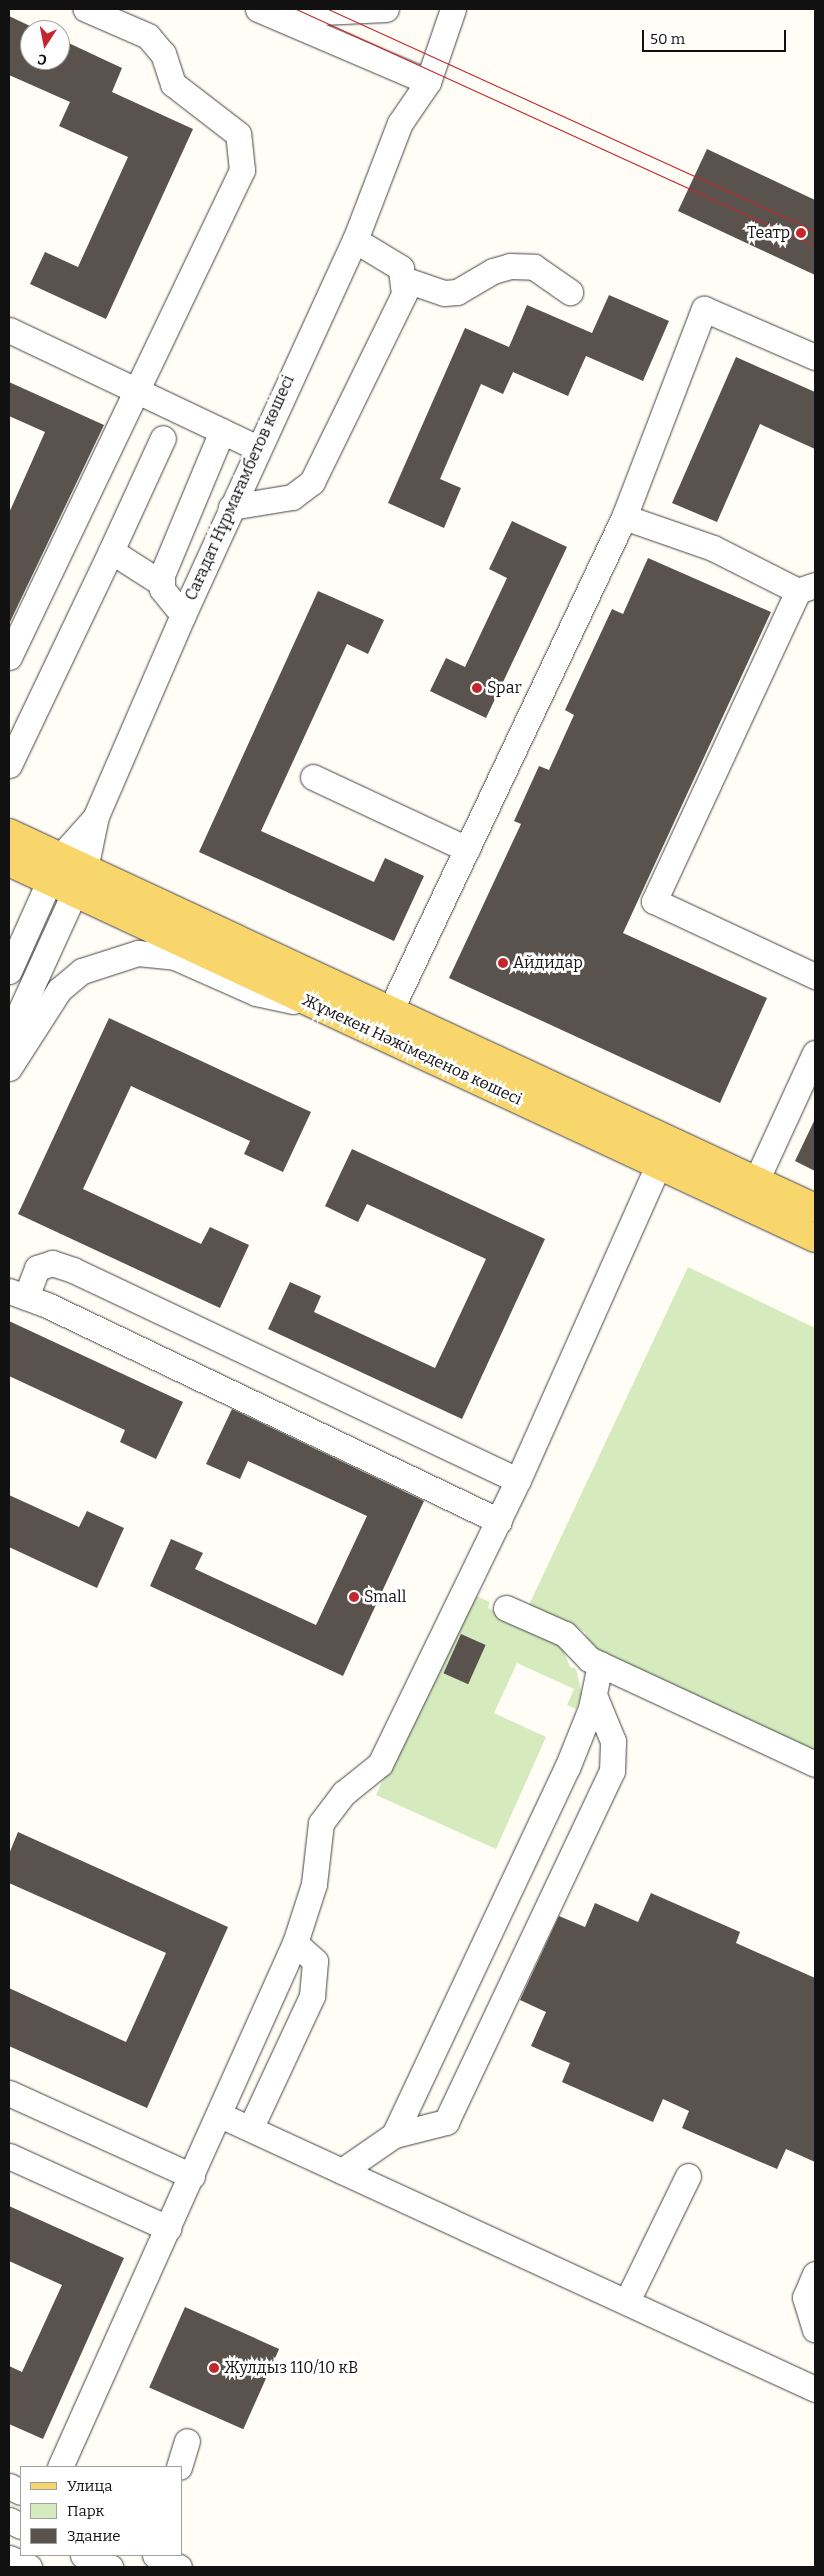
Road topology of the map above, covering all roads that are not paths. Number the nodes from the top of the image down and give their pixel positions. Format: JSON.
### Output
{"nodes":[{"id":1,"x":86,"y":9,"type":"edge"},
{"id":2,"x":386,"y":9,"type":"edge"},
{"id":3,"x":453,"y":9,"type":"edge"},
{"id":4,"x":264,"y":12,"type":"edge"},
{"id":5,"x":428,"y":82,"type":"junction"},
{"id":6,"x":354,"y":240,"type":"junction"},
{"id":7,"x":406,"y":280,"type":"junction"},
{"id":8,"x":570,"y":292,"type":"dead end"},
{"id":9,"x":9,"y":330,"type":"edge"},
{"id":10,"x":815,"y":356,"type":"edge"},
{"id":11,"x":136,"y":390,"type":"junction"},
{"id":12,"x":222,"y":431,"type":"junction"},
{"id":13,"x":163,"y":438,"type":"dead end"},
{"id":14,"x":258,"y":448,"type":"junction"},
{"id":15,"x":232,"y":507,"type":"junction"},
{"id":16,"x":624,"y":517,"type":"junction"},
{"id":17,"x":111,"y":551,"type":"junction"},
{"id":18,"x":161,"y":583,"type":"junction"},
{"id":19,"x":807,"y":588,"type":"edge"},
{"id":20,"x":183,"y":615,"type":"junction"},
{"id":21,"x":9,"y":657,"type":"edge"},
{"id":22,"x":9,"y":765,"type":"edge"},
{"id":23,"x":313,"y":777,"type":"dead end"},
{"id":24,"x":96,"y":816,"type":"junction"},
{"id":25,"x":9,"y":833,"type":"edge"},
{"id":26,"x":467,"y":848,"type":"junction"},
{"id":27,"x":9,"y":862,"type":"edge"},
{"id":28,"x":85,"y":869,"type":"junction"},
{"id":29,"x":61,"y":878,"type":"junction"},
{"id":30,"x":9,"y":972,"type":"edge"},
{"id":31,"x":815,"y":976,"type":"edge"},
{"id":32,"x":319,"y":1006,"type":"junction"},
{"id":33,"x":390,"y":1011,"type":"junction"},
{"id":34,"x":9,"y":1036,"type":"edge"},
{"id":35,"x":815,"y":1053,"type":"edge"},
{"id":36,"x":9,"y":1068,"type":"edge"},
{"id":37,"x":658,"y":1166,"type":"junction"},
{"id":38,"x":756,"y":1181,"type":"junction"},
{"id":39,"x":815,"y":1208,"type":"edge"},
{"id":40,"x":815,"y":1238,"type":"edge"},
{"id":41,"x":17,"y":1294,"type":"edge"},
{"id":42,"x":518,"y":1480,"type":"junction"},
{"id":43,"x":499,"y":1521,"type":"junction"},
{"id":44,"x":506,"y":1608,"type":"dead end"},
{"id":45,"x":600,"y":1664,"type":"junction"},
{"id":46,"x":594,"y":1695,"type":"junction"},
{"id":47,"x":815,"y":1764,"type":"edge"},
{"id":48,"x":295,"y":1943,"type":"junction"},
{"id":49,"x":9,"y":2093,"type":"edge"},
{"id":50,"x":220,"y":2115,"type":"junction"},
{"id":51,"x":251,"y":2128,"type":"junction"},
{"id":52,"x":394,"y":2135,"type":"junction"},
{"id":53,"x":9,"y":2156,"type":"edge"},
{"id":54,"x":342,"y":2172,"type":"junction"},
{"id":55,"x":192,"y":2176,"type":"junction"},
{"id":56,"x":688,"y":2176,"type":"dead end"},
{"id":57,"x":168,"y":2228,"type":"junction"},
{"id":58,"x":815,"y":2274,"type":"edge"},
{"id":59,"x":627,"y":2301,"type":"junction"},
{"id":60,"x":815,"y":2329,"type":"edge"},
{"id":61,"x":815,"y":2389,"type":"edge"},
{"id":62,"x":187,"y":2441,"type":"dead end"},
{"id":63,"x":60,"y":2466,"type":"edge"},
{"id":64,"x":179,"y":2466,"type":"edge"},
{"id":65,"x":85,"y":2556,"type":"edge"},
{"id":66,"x":157,"y":2556,"type":"edge"},
{"id":67,"x":9,"y":2558,"type":"edge"},
{"id":68,"x":29,"y":2567,"type":"edge"},
{"id":69,"x":110,"y":2567,"type":"edge"},
{"id":70,"x":179,"y":2567,"type":"edge"}],
"edges":[{"from":1,"to":11,"type":"street"},
{"from":2,"to":4,"type":"street"},
{"from":3,"to":5,"type":"street","name":"Сағадат Нұрмағамбетов көшесі"},
{"from":4,"to":5,"type":"street"},
{"from":5,"to":6,"type":"street","name":"Сағадат Нұрмағамбетов көшесі"},
{"from":6,"to":7,"type":"street"},
{"from":6,"to":14,"type":"street","name":"Сағадат Нұрмағамбетов көшесі"},
{"from":7,"to":8,"type":"street"},
{"from":7,"to":15,"type":"street"},
{"from":9,"to":11,"type":"street"},
{"from":10,"to":16,"type":"street"},
{"from":11,"to":12,"type":"street"},
{"from":11,"to":21,"type":"street"},
{"from":12,"to":14,"type":"street"},
{"from":12,"to":18,"type":"street"},
{"from":13,"to":17,"type":"street"},
{"from":14,"to":15,"type":"street","name":"Сағадат Нұрмағамбетов көшесі"},
{"from":15,"to":20,"type":"street","name":"Сағадат Нұрмағамбетов көшесі"},
{"from":16,"to":19,"type":"street"},
{"from":16,"to":26,"type":"street"},
{"from":17,"to":18,"type":"street"},
{"from":17,"to":22,"type":"street"},
{"from":18,"to":20,"type":"street"},
{"from":19,"to":31,"type":"street"},
{"from":20,"to":24,"type":"street","name":"Сағадат Нұрмағамбетов көшесі"},
{"from":23,"to":26,"type":"street"},
{"from":24,"to":28,"type":"street","name":"Сағадат Нұрмағамбетов көшесі"},
{"from":24,"to":29,"type":"street","name":"Сағадат Нұрмағамбетов көшесі"},
{"from":25,"to":29,"type":"main road","name":"Жұмекен Нәжімеденов көшесі"},
{"from":26,"to":33,"type":"street"},
{"from":27,"to":29,"type":"main road","name":"Жұмекен Нәжімеденов көшесі"},
{"from":28,"to":29,"type":"main road","name":"Жұмекен Нәжімеденов көшесі"},
{"from":28,"to":33,"type":"main road","name":"Жұмекен Нәжімеденов көшесі"},
{"from":29,"to":30,"type":"street","name":"Сағадат Нұрмағамбетов көшесі"},
{"from":29,"to":32,"type":"main road","name":"Жұмекен Нәжімеденов көшесі"},
{"from":29,"to":34,"type":"street","name":"Сағадат Нұрмағамбетов көшесі"},
{"from":32,"to":36,"type":"street"},
{"from":32,"to":37,"type":"main road","name":"Жұмекен Нәжімеденов көшесі"},
{"from":33,"to":38,"type":"main road","name":"Жұмекен Нәжімеденов көшесі"},
{"from":35,"to":38,"type":"street"},
{"from":37,"to":40,"type":"main road","name":"Жұмекен Нәжімеденов көшесі"},
{"from":37,"to":42,"type":"street"},
{"from":38,"to":39,"type":"main road","name":"Жұмекен Нәжімеденов көшесі"},
{"from":41,"to":42,"type":"street"},
{"from":41,"to":43,"type":"street"},
{"from":42,"to":43,"type":"street"},
{"from":43,"to":48,"type":"street"},
{"from":44,"to":45,"type":"street"},
{"from":45,"to":46,"type":"street"},
{"from":45,"to":47,"type":"street"},
{"from":46,"to":52,"type":"street"},
{"from":46,"to":52,"type":"street"},
{"from":48,"to":50,"type":"street"},
{"from":48,"to":51,"type":"street"},
{"from":49,"to":55,"type":"street"},
{"from":50,"to":51,"type":"street"},
{"from":50,"to":55,"type":"street"},
{"from":51,"to":54,"type":"street"},
{"from":52,"to":54,"type":"street"},
{"from":53,"to":57,"type":"street"},
{"from":54,"to":59,"type":"street"},
{"from":55,"to":57,"type":"street"},
{"from":56,"to":59,"type":"street"},
{"from":57,"to":63,"type":"street"},
{"from":58,"to":60,"type":"street"},
{"from":59,"to":61,"type":"street"},
{"from":62,"to":64,"type":"street"},
{"from":65,"to":69,"type":"street"},
{"from":66,"to":70,"type":"street"},
{"from":67,"to":68,"type":"street"}]}
